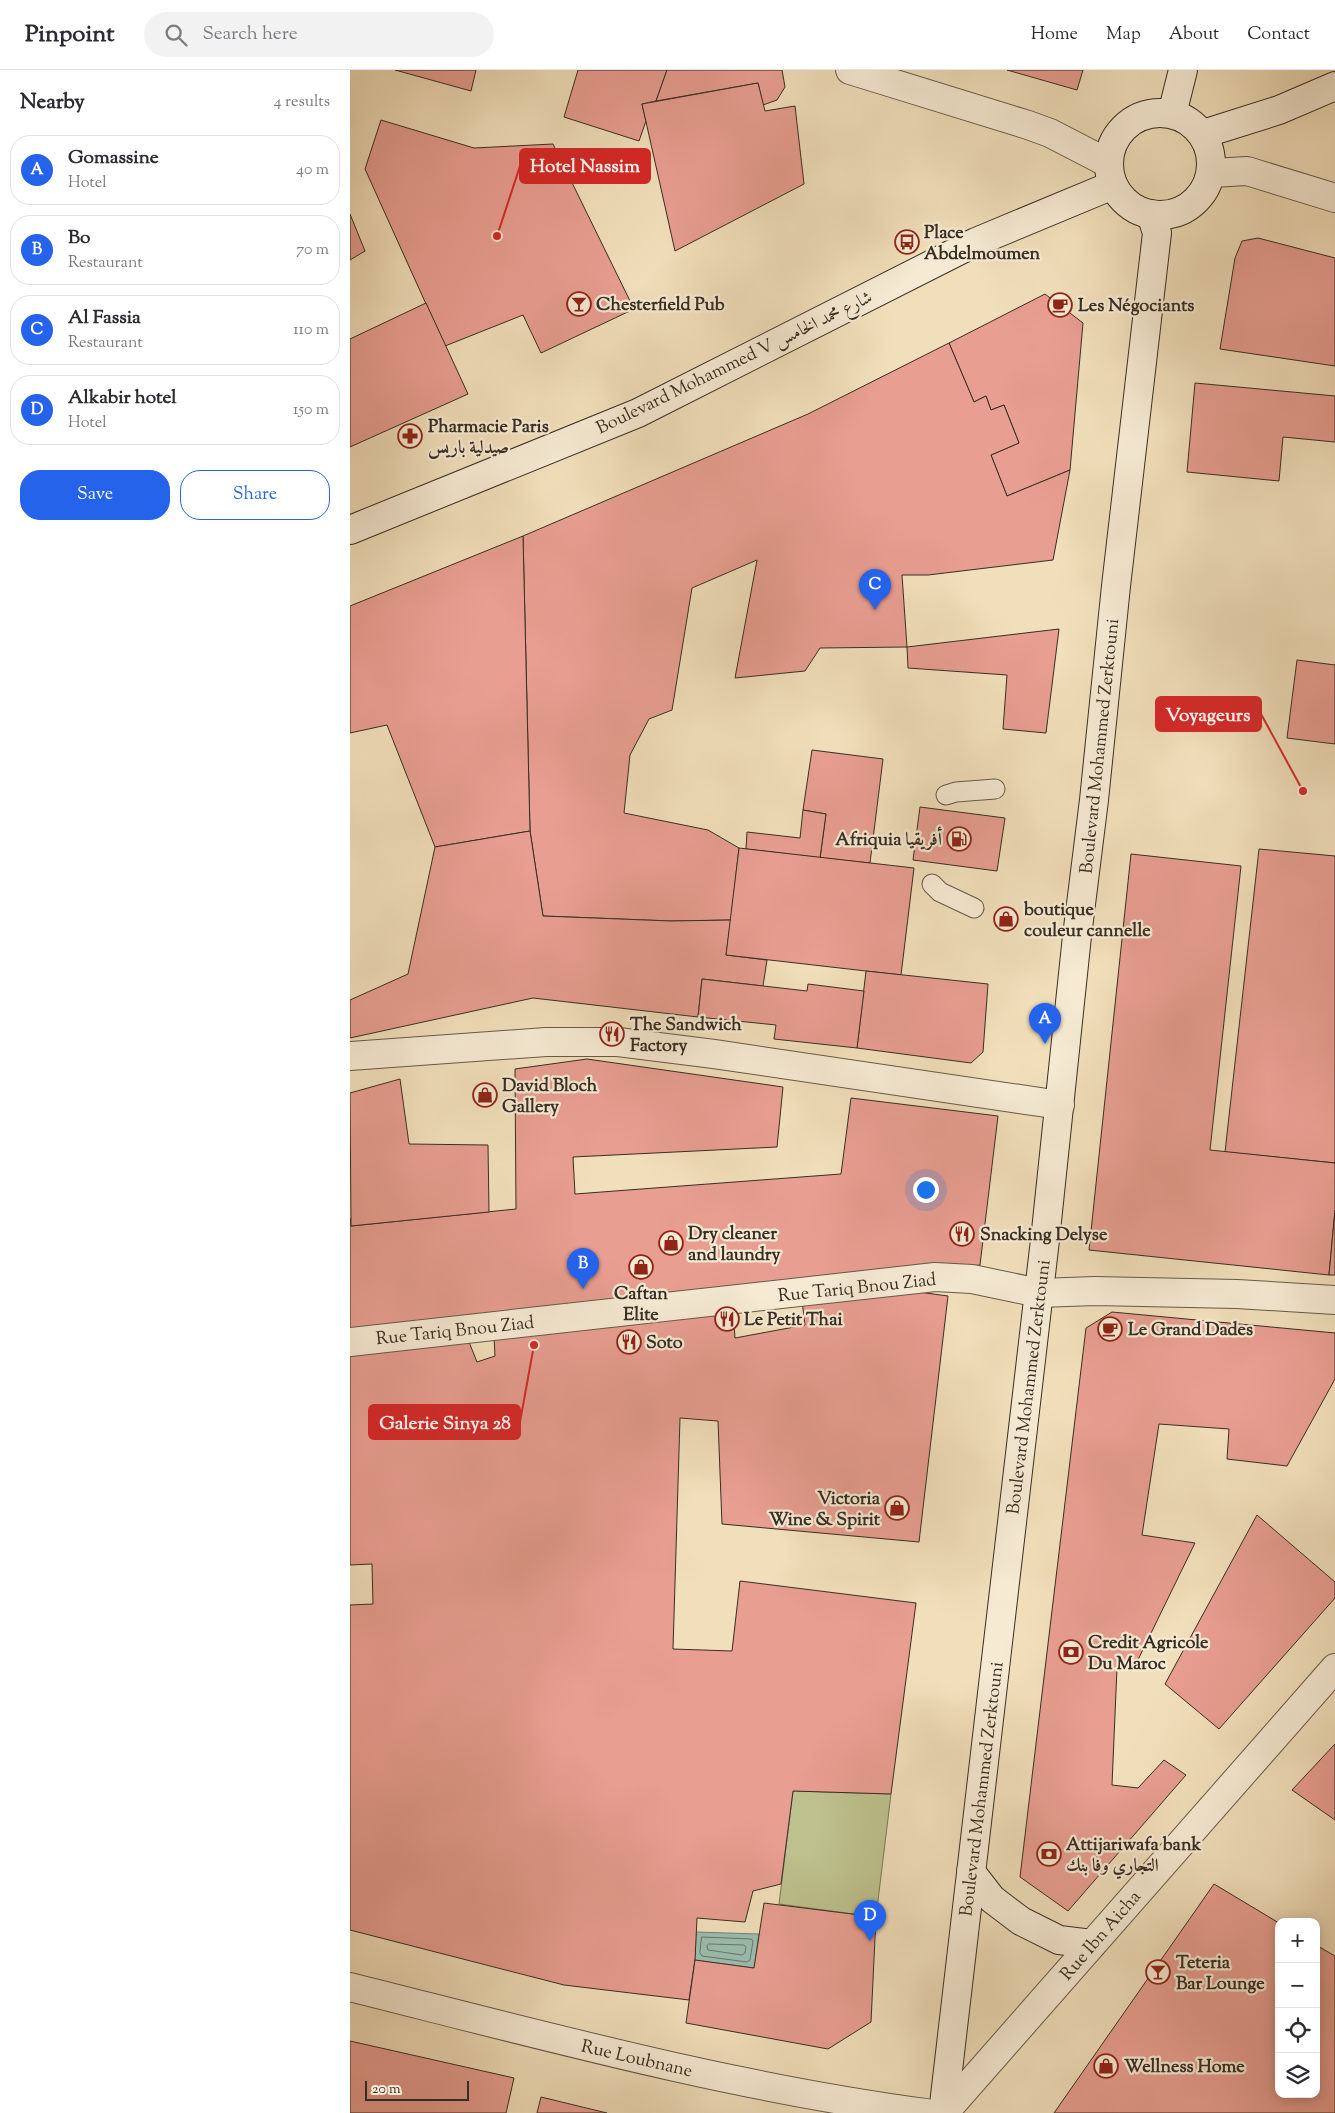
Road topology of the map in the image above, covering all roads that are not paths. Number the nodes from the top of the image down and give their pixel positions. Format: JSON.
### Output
{"nodes":[{"id":1,"x":850,"y":70,"type":"edge"},
{"id":2,"x":1183,"y":70,"type":"edge"},
{"id":3,"x":1335,"y":86,"type":"edge"},
{"id":4,"x":1172,"y":114,"type":"junction"},
{"id":5,"x":1203,"y":134,"type":"junction"},
{"id":6,"x":1212,"y":173,"type":"junction"},
{"id":7,"x":1111,"y":174,"type":"junction"},
{"id":8,"x":1335,"y":198,"type":"edge"},
{"id":9,"x":1151,"y":214,"type":"junction"},
{"id":10,"x":350,"y":530,"type":"edge"},
{"id":11,"x":995,"y":790,"type":"dead end"},
{"id":12,"x":946,"y":795,"type":"dead end"},
{"id":13,"x":932,"y":884,"type":"dead end"},
{"id":14,"x":974,"y":908,"type":"dead end"},
{"id":15,"x":350,"y":1056,"type":"edge"},
{"id":16,"x":1060,"y":1105,"type":"junction"},
{"id":17,"x":1039,"y":1293,"type":"junction"},
{"id":18,"x":1335,"y":1300,"type":"edge"},
{"id":19,"x":350,"y":1342,"type":"edge"},
{"id":20,"x":1335,"y":1668,"type":"edge"},
{"id":21,"x":971,"y":1872,"type":"junction"},
{"id":22,"x":1092,"y":1944,"type":"junction"},
{"id":23,"x":350,"y":1987,"type":"edge"},
{"id":24,"x":926,"y":2113,"type":"edge"},
{"id":25,"x":944,"y":2113,"type":"edge"}],
"edges":[{"from":1,"to":7,"type":"main road"},
{"from":2,"to":4,"type":"main road"},
{"from":3,"to":5,"type":"main road"},
{"from":4,"to":5,"type":"main road"},
{"from":4,"to":7,"type":"main road"},
{"from":5,"to":6,"type":"main road"},
{"from":6,"to":8,"type":"main road"},
{"from":6,"to":9,"type":"main road"},
{"from":7,"to":9,"type":"main road"},
{"from":7,"to":10,"type":"main road","name":"Boulevard Mohammed V شارع محمد الخامس"},
{"from":9,"to":16,"type":"main road","name":"Boulevard Mohammed Zerktouni"},
{"from":11,"to":12,"type":"lane"},
{"from":13,"to":14,"type":"lane"},
{"from":15,"to":16,"type":"main road"},
{"from":16,"to":17,"type":"main road","name":"Boulevard Mohammed Zerktouni"},
{"from":17,"to":18,"type":"main road","name":"Rue Tariq Bnou Ziad"},
{"from":17,"to":19,"type":"main road","name":"Rue Tariq Bnou Ziad"},
{"from":17,"to":21,"type":"main road","name":"Boulevard Mohammed Zerktouni"},
{"from":20,"to":22,"type":"main road","name":"Rue Ibn Aicha"},
{"from":21,"to":22,"type":"main road"},
{"from":21,"to":25,"type":"main road","name":"Boulevard Mohammed Zerktouni"},
{"from":22,"to":25,"type":"main road","name":"Rue Ibn Aicha"},
{"from":23,"to":24,"type":"main road","name":"Rue Loubnane"}]}
